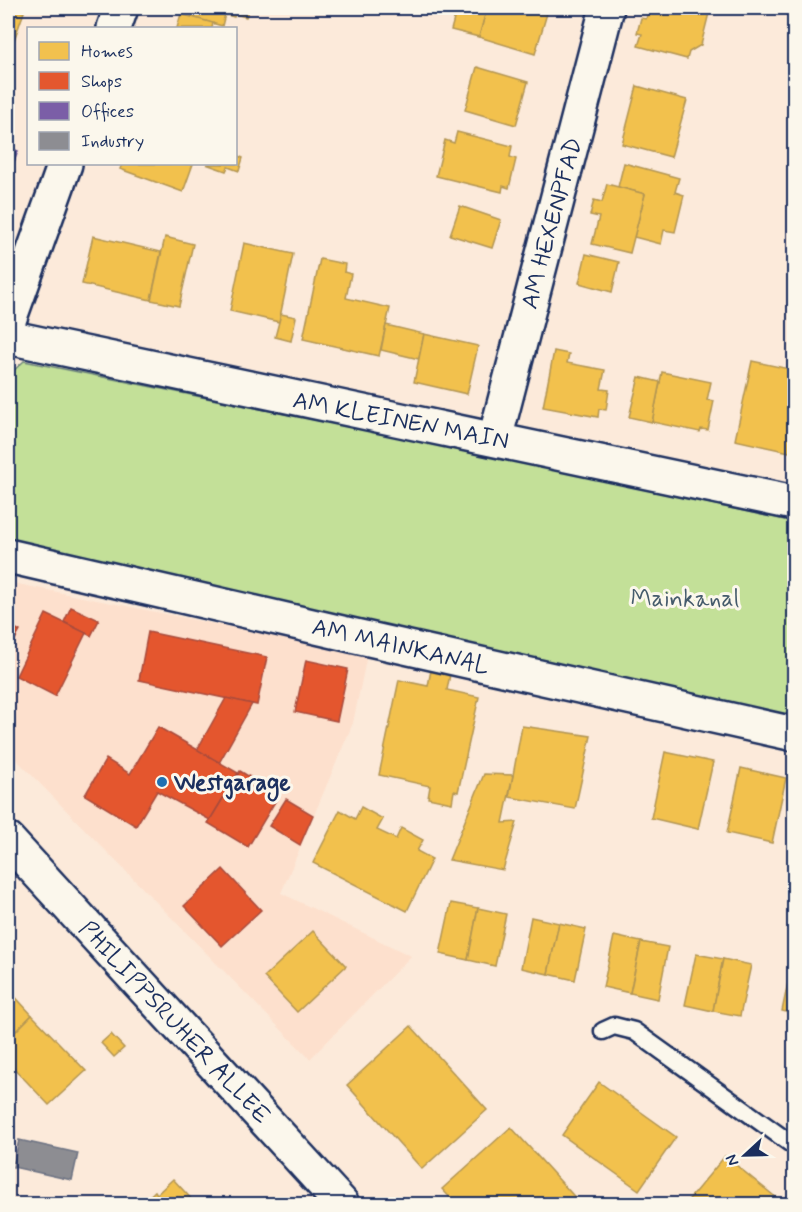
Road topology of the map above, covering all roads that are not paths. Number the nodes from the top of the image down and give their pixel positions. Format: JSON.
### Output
{"nodes":[{"id":1,"x":121,"y":8,"type":"edge"},
{"id":2,"x":607,"y":8,"type":"edge"},
{"id":3,"x":114,"y":27,"type":"edge"},
{"id":4,"x":65,"y":165,"type":"edge"},
{"id":5,"x":8,"y":323,"type":"edge"},
{"id":6,"x":8,"y":336,"type":"edge"},
{"id":7,"x":495,"y":439,"type":"junction"},
{"id":8,"x":795,"y":502,"type":"edge"},
{"id":9,"x":8,"y":556,"type":"edge"},
{"id":10,"x":795,"y":734,"type":"edge"},
{"id":11,"x":8,"y":840,"type":"edge"},
{"id":12,"x":603,"y":1031,"type":"dead end"},
{"id":13,"x":795,"y":1146,"type":"edge"},
{"id":14,"x":342,"y":1204,"type":"edge"}],
"edges":[{"from":1,"to":3,"type":"street"},
{"from":2,"to":7,"type":"street","name":"AM HEXENPFAD"},
{"from":4,"to":5,"type":"street"},
{"from":6,"to":7,"type":"street","name":"AM KLEINEN MAIN"},
{"from":7,"to":8,"type":"street","name":"AM KLEINEN MAIN"},
{"from":9,"to":10,"type":"street","name":"AM MAINKANAL"},
{"from":11,"to":14,"type":"street","name":"PHILIPPSRUHER ALLEE"},
{"from":12,"to":13,"type":"lane"}]}
